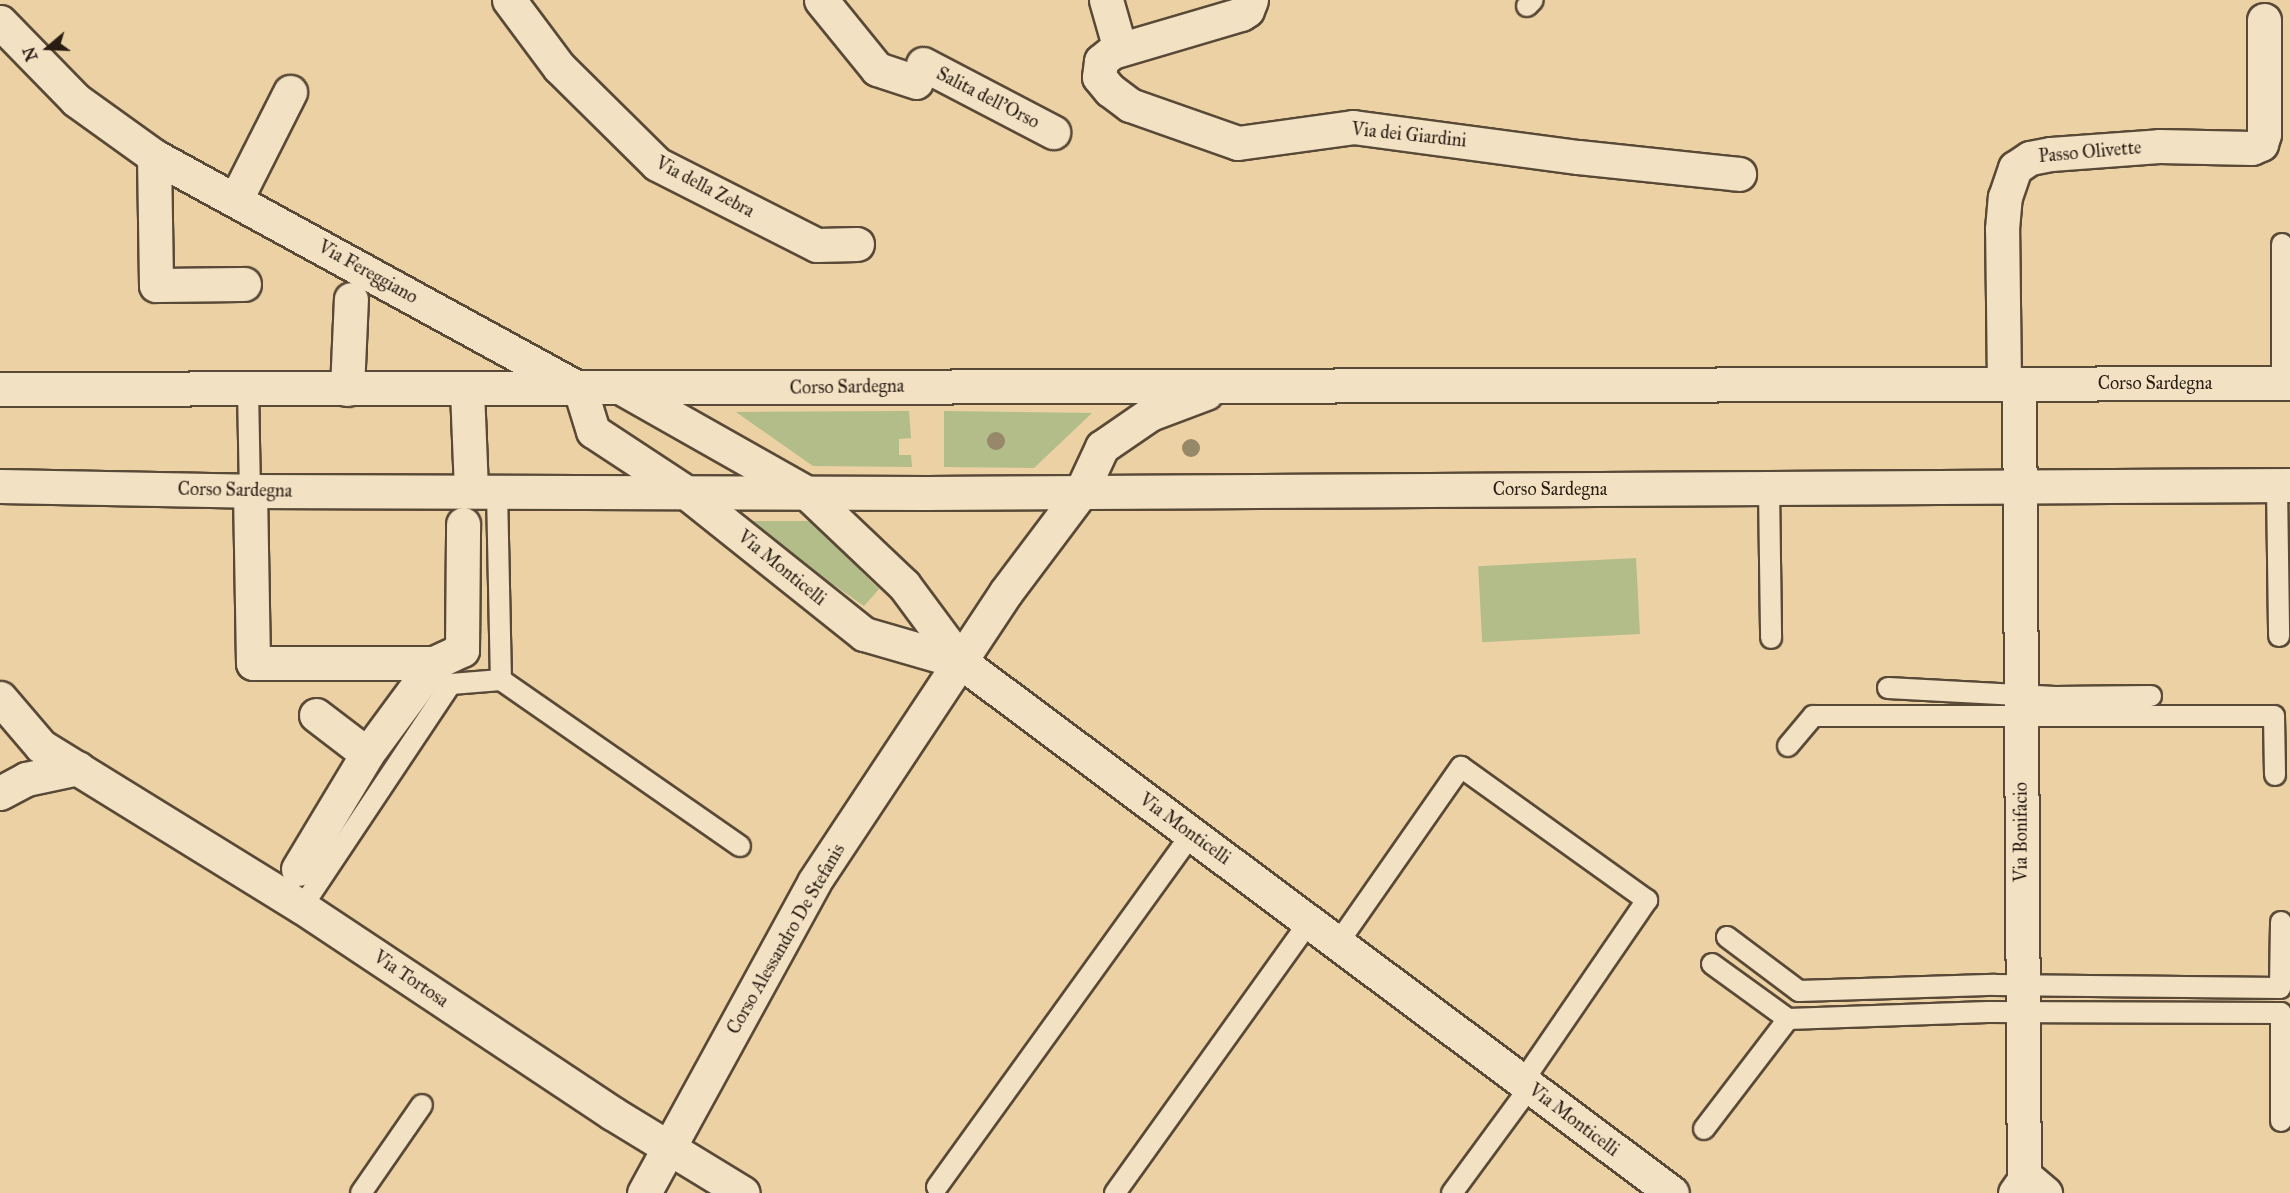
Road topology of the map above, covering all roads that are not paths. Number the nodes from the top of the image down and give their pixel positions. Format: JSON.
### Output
{"nodes":[{"id":1,"x":509,"y":0,"type":"edge"},
{"id":2,"x":821,"y":0,"type":"edge"},
{"id":3,"x":1106,"y":0,"type":"edge"},
{"id":4,"x":1251,"y":0,"type":"edge"},
{"id":5,"x":2264,"y":20,"type":"dead end"},
{"id":6,"x":0,"y":22,"type":"edge"},
{"id":7,"x":1120,"y":48,"type":"junction"},
{"id":8,"x":290,"y":92,"type":"dead end"},
{"id":9,"x":1053,"y":132,"type":"dead end"},
{"id":10,"x":154,"y":156,"type":"junction"},
{"id":11,"x":1739,"y":174,"type":"dead end"},
{"id":12,"x":236,"y":199,"type":"junction"},
{"id":13,"x":857,"y":244,"type":"dead end"},
{"id":14,"x":2282,"y":244,"type":"dead end"},
{"id":15,"x":244,"y":284,"type":"dead end"},
{"id":16,"x":351,"y":299,"type":"dead end"},
{"id":17,"x":2286,"y":383,"type":"edge"},
{"id":18,"x":2012,"y":384,"type":"junction"},
{"id":19,"x":1227,"y":385,"type":"junction"},
{"id":20,"x":0,"y":389,"type":"edge"},
{"id":21,"x":248,"y":389,"type":"junction"},
{"id":22,"x":347,"y":389,"type":"junction"},
{"id":23,"x":580,"y":389,"type":"junction"},
{"id":24,"x":623,"y":389,"type":"junction"},
{"id":25,"x":467,"y":390,"type":"junction"},
{"id":26,"x":2284,"y":485,"type":"edge"},
{"id":27,"x":0,"y":486,"type":"edge"},
{"id":28,"x":2019,"y":486,"type":"junction"},
{"id":29,"x":1769,"y":488,"type":"junction"},
{"id":30,"x":484,"y":490,"type":"junction"},
{"id":31,"x":250,"y":491,"type":"junction"},
{"id":32,"x":686,"y":492,"type":"junction"},
{"id":33,"x":1081,"y":492,"type":"junction"},
{"id":34,"x":807,"y":493,"type":"junction"},
{"id":35,"x":463,"y":524,"type":"dead end"},
{"id":36,"x":2279,"y":636,"type":"dead end"},
{"id":37,"x":1771,"y":638,"type":"dead end"},
{"id":38,"x":961,"y":662,"type":"junction"},
{"id":39,"x":434,"y":663,"type":"junction"},
{"id":40,"x":501,"y":680,"type":"junction"},
{"id":41,"x":1888,"y":688,"type":"dead end"},
{"id":42,"x":2151,"y":696,"type":"dead end"},
{"id":43,"x":0,"y":698,"type":"edge"},
{"id":44,"x":2022,"y":706,"type":"junction"},
{"id":45,"x":322,"y":719,"type":"dead end"},
{"id":46,"x":1788,"y":746,"type":"dead end"},
{"id":47,"x":367,"y":754,"type":"junction"},
{"id":48,"x":78,"y":768,"type":"junction"},
{"id":49,"x":2275,"y":775,"type":"dead end"},
{"id":50,"x":0,"y":793,"type":"edge"},
{"id":51,"x":1192,"y":834,"type":"junction"},
{"id":52,"x":740,"y":846,"type":"dead end"},
{"id":53,"x":298,"y":869,"type":"dead end"},
{"id":54,"x":302,"y":907,"type":"junction"},
{"id":55,"x":1310,"y":921,"type":"junction"},
{"id":56,"x":2281,"y":922,"type":"dead end"},
{"id":57,"x":1727,"y":937,"type":"dead end"},
{"id":58,"x":1338,"y":943,"type":"junction"},
{"id":59,"x":1712,"y":964,"type":"dead end"},
{"id":60,"x":2021,"y":999,"type":"junction"},
{"id":61,"x":1788,"y":1019,"type":"junction"},
{"id":62,"x":1526,"y":1084,"type":"junction"},
{"id":63,"x":422,"y":1105,"type":"dead end"},
{"id":64,"x":2281,"y":1121,"type":"dead end"},
{"id":65,"x":1704,"y":1129,"type":"dead end"},
{"id":66,"x":671,"y":1147,"type":"junction"},
{"id":67,"x":937,"y":1187,"type":"dead end"},
{"id":68,"x":2028,"y":1189,"type":"edge"},
{"id":69,"x":361,"y":1193,"type":"edge"},
{"id":70,"x":644,"y":1193,"type":"edge"},
{"id":71,"x":743,"y":1193,"type":"edge"},
{"id":72,"x":1115,"y":1193,"type":"edge"},
{"id":73,"x":1452,"y":1193,"type":"edge"},
{"id":74,"x":1672,"y":1193,"type":"edge"}],
"edges":[{"from":1,"to":13,"type":"street","name":"Via della Zebra"},
{"from":2,"to":9,"type":"street","name":"Salita dell'Orso"},
{"from":3,"to":7,"type":"street"},
{"from":4,"to":7,"type":"street","name":"Via dei Giardini"},
{"from":5,"to":18,"type":"street","name":"Passo Olivette"},
{"from":6,"to":10,"type":"street","name":"Via Fereggiano"},
{"from":7,"to":11,"type":"street","name":"Via dei Giardini"},
{"from":8,"to":12,"type":"street"},
{"from":10,"to":12,"type":"street","name":"Via Fereggiano"},
{"from":10,"to":15,"type":"street"},
{"from":12,"to":23,"type":"street","name":"Via Fereggiano"},
{"from":14,"to":17,"type":"lane"},
{"from":16,"to":22,"type":"street"},
{"from":17,"to":18,"type":"street","name":"Corso Sardegna"},
{"from":18,"to":19,"type":"street","name":"Corso Sardegna"},
{"from":18,"to":28,"type":"street"},
{"from":19,"to":24,"type":"street","name":"Corso Sardegna"},
{"from":19,"to":33,"type":"street","name":"Corso Sardegna"},
{"from":20,"to":21,"type":"street","name":"Corso Sardegna"},
{"from":21,"to":22,"type":"street","name":"Corso Sardegna"},
{"from":21,"to":31,"type":"lane"},
{"from":22,"to":25,"type":"street","name":"Corso Sardegna"},
{"from":23,"to":24,"type":"street","name":"Corso Sardegna"},
{"from":23,"to":25,"type":"street","name":"Corso Sardegna"},
{"from":23,"to":32,"type":"street","name":"Via Monticelli"},
{"from":24,"to":34,"type":"street"},
{"from":25,"to":30,"type":"street"},
{"from":26,"to":28,"type":"street","name":"Corso Sardegna"},
{"from":26,"to":36,"type":"lane","name":"Corso Sardegna"},
{"from":27,"to":31,"type":"street","name":"Corso Sardegna"},
{"from":28,"to":29,"type":"street","name":"Corso Sardegna"},
{"from":28,"to":44,"type":"street","name":"Via Bonifacio"},
{"from":29,"to":33,"type":"street","name":"Corso Sardegna"},
{"from":29,"to":37,"type":"lane"},
{"from":30,"to":31,"type":"street","name":"Corso Sardegna"},
{"from":30,"to":32,"type":"street","name":"Corso Sardegna"},
{"from":30,"to":40,"type":"lane"},
{"from":31,"to":39,"type":"street"},
{"from":32,"to":34,"type":"street","name":"Corso Sardegna"},
{"from":32,"to":38,"type":"street","name":"Via Monticelli"},
{"from":33,"to":34,"type":"street","name":"Corso Sardegna"},
{"from":33,"to":38,"type":"street","name":"Corso Sardegna"},
{"from":34,"to":38,"type":"street"},
{"from":35,"to":39,"type":"street"},
{"from":38,"to":51,"type":"street","name":"Via Monticelli"},
{"from":38,"to":66,"type":"street","name":"Corso Alessandro De Stefanis"},
{"from":39,"to":47,"type":"street"},
{"from":40,"to":52,"type":"lane"},
{"from":40,"to":54,"type":"lane"},
{"from":41,"to":44,"type":"lane"},
{"from":42,"to":44,"type":"lane"},
{"from":43,"to":48,"type":"street","name":"Via Tortosa"},
{"from":44,"to":46,"type":"lane"},
{"from":44,"to":49,"type":"lane"},
{"from":44,"to":60,"type":"street","name":"Via Bonifacio"},
{"from":45,"to":47,"type":"street"},
{"from":47,"to":53,"type":"street"},
{"from":48,"to":50,"type":"street"},
{"from":48,"to":54,"type":"street","name":"Via Tortosa"},
{"from":51,"to":55,"type":"street","name":"Via Monticelli"},
{"from":51,"to":67,"type":"lane"},
{"from":54,"to":66,"type":"street","name":"Via Tortosa"},
{"from":55,"to":58,"type":"street","name":"Via Monticelli"},
{"from":55,"to":72,"type":"lane"},
{"from":56,"to":60,"type":"lane"},
{"from":57,"to":60,"type":"lane"},
{"from":58,"to":62,"type":"street","name":"Via Monticelli"},
{"from":58,"to":62,"type":"lane"},
{"from":59,"to":61,"type":"lane"},
{"from":60,"to":61,"type":"lane"},
{"from":60,"to":64,"type":"lane"},
{"from":60,"to":68,"type":"street","name":"Via Bonifacio"},
{"from":61,"to":65,"type":"lane"},
{"from":62,"to":73,"type":"lane"},
{"from":62,"to":74,"type":"street","name":"Via Monticelli"},
{"from":63,"to":69,"type":"lane"},
{"from":66,"to":70,"type":"street","name":"Corso Alessandro De Stefanis"},
{"from":66,"to":71,"type":"street","name":"Via Tortosa"}]}
